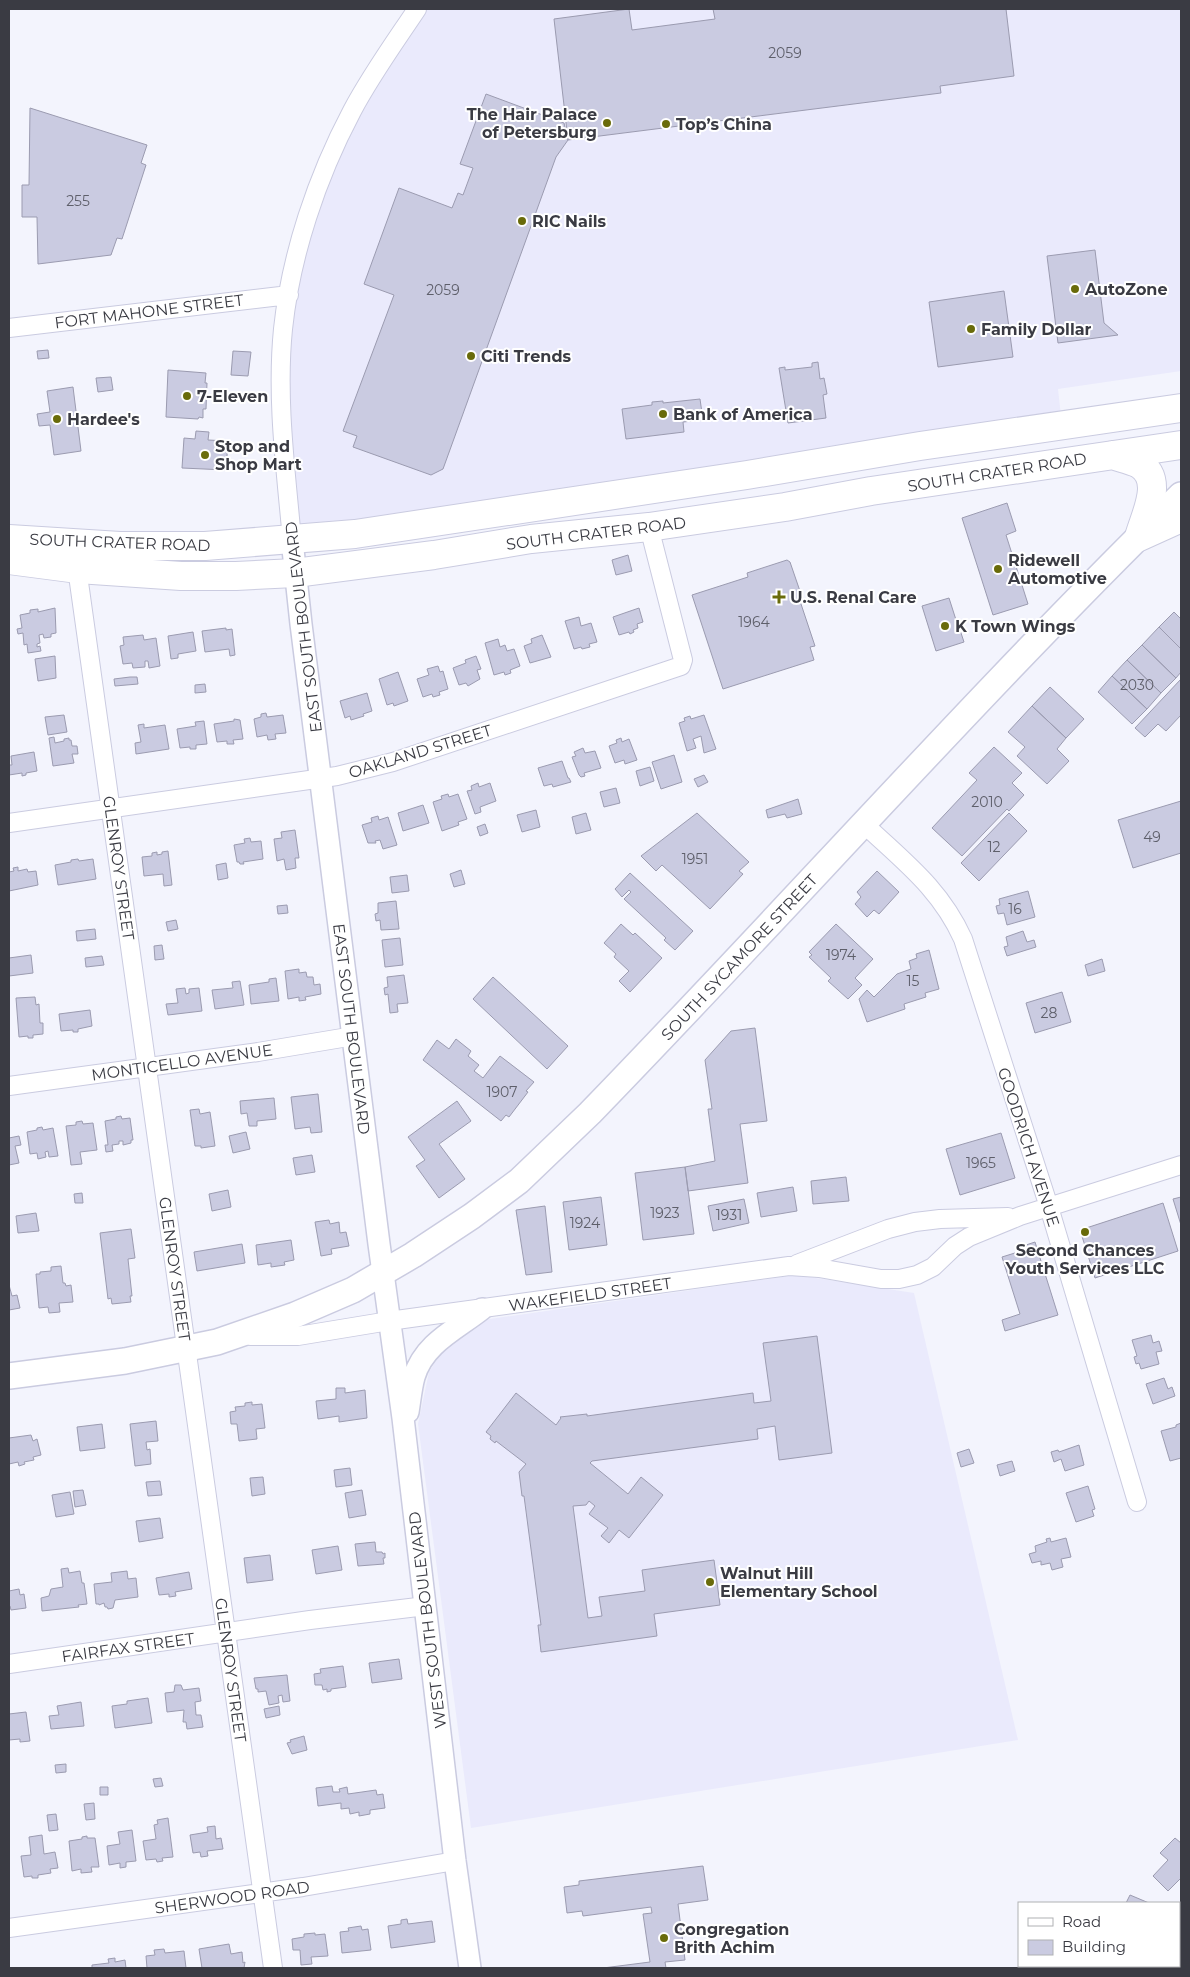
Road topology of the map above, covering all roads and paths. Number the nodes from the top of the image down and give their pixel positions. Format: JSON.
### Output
{"nodes":[{"id":1,"x":417,"y":9,"type":"edge"},
{"id":2,"x":289,"y":295,"type":"junction"},
{"id":3,"x":9,"y":328,"type":"edge"},
{"id":4,"x":1181,"y":408,"type":"edge"},
{"id":5,"x":1181,"y":445,"type":"edge"},
{"id":6,"x":1112,"y":455,"type":"junction"},
{"id":7,"x":1181,"y":495,"type":"edge"},
{"id":8,"x":1181,"y":518,"type":"edge"},
{"id":9,"x":649,"y":527,"type":"junction"},
{"id":10,"x":1139,"y":537,"type":"junction"},
{"id":11,"x":9,"y":539,"type":"edge"},
{"id":12,"x":292,"y":540,"type":"junction"},
{"id":13,"x":74,"y":543,"type":"junction"},
{"id":14,"x":9,"y":560,"type":"edge"},
{"id":15,"x":78,"y":569,"type":"junction"},
{"id":16,"x":295,"y":573,"type":"junction"},
{"id":17,"x":321,"y":778,"type":"junction"},
{"id":18,"x":111,"y":808,"type":"junction"},
{"id":19,"x":9,"y":823,"type":"edge"},
{"id":20,"x":864,"y":824,"type":"junction"},
{"id":21,"x":354,"y":1036,"type":"junction"},
{"id":22,"x":146,"y":1067,"type":"junction"},
{"id":23,"x":9,"y":1086,"type":"edge"},
{"id":24,"x":1181,"y":1165,"type":"edge"},
{"id":25,"x":1049,"y":1207,"type":"junction"},
{"id":26,"x":1020,"y":1216,"type":"junction"},
{"id":27,"x":789,"y":1266,"type":"junction"},
{"id":28,"x":383,"y":1272,"type":"junction"},
{"id":29,"x":482,"y":1309,"type":"junction"},
{"id":30,"x":390,"y":1321,"type":"junction"},
{"id":31,"x":234,"y":1336,"type":"junction"},
{"id":32,"x":186,"y":1349,"type":"junction"},
{"id":33,"x":9,"y":1376,"type":"edge"},
{"id":34,"x":405,"y":1432,"type":"junction"},
{"id":35,"x":1137,"y":1502,"type":"dead end"},
{"id":36,"x":426,"y":1606,"type":"junction"},
{"id":37,"x":225,"y":1633,"type":"junction"},
{"id":38,"x":9,"y":1664,"type":"edge"},
{"id":39,"x":455,"y":1861,"type":"junction"},
{"id":40,"x":262,"y":1893,"type":"junction"},
{"id":41,"x":9,"y":1928,"type":"edge"},
{"id":42,"x":273,"y":1968,"type":"edge"},
{"id":43,"x":470,"y":1968,"type":"edge"}],
"edges":[{"from":1,"to":2,"type":"street","name":"EAST SOUTH BOULEVARD"},
{"from":2,"to":3,"type":"street","name":"FORT MAHONE STREET"},
{"from":2,"to":12,"type":"street","name":"EAST SOUTH BOULEVARD"},
{"from":4,"to":12,"type":"main road","name":"SOUTH CRATER ROAD"},
{"from":5,"to":6,"type":"main road","name":"SOUTH CRATER ROAD"},
{"from":6,"to":9,"type":"main road","name":"SOUTH CRATER ROAD"},
{"from":6,"to":10,"type":"main road"},
{"from":7,"to":10,"type":"main road","name":"SOUTH SYCAMORE STREET"},
{"from":8,"to":10,"type":"main road"},
{"from":9,"to":16,"type":"main road","name":"SOUTH CRATER ROAD"},
{"from":9,"to":17,"type":"street","name":"OAKLAND STREET"},
{"from":10,"to":20,"type":"main road","name":"SOUTH SYCAMORE STREET"},
{"from":11,"to":13,"type":"main road","name":"SOUTH CRATER ROAD"},
{"from":12,"to":13,"type":"main road","name":"SOUTH CRATER ROAD"},
{"from":12,"to":16,"type":"street","name":"EAST SOUTH BOULEVARD"},
{"from":13,"to":15,"type":"street","name":"GLENROY STREET"},
{"from":14,"to":15,"type":"main road","name":"SOUTH CRATER ROAD"},
{"from":15,"to":16,"type":"main road","name":"SOUTH CRATER ROAD"},
{"from":15,"to":18,"type":"street","name":"GLENROY STREET"},
{"from":16,"to":17,"type":"street","name":"EAST SOUTH BOULEVARD"},
{"from":17,"to":18,"type":"street","name":"OAKLAND STREET"},
{"from":17,"to":21,"type":"street","name":"EAST SOUTH BOULEVARD"},
{"from":18,"to":19,"type":"street","name":"OAKLAND STREET"},
{"from":18,"to":22,"type":"street","name":"GLENROY STREET"},
{"from":20,"to":25,"type":"street","name":"GOODRICH AVENUE"},
{"from":20,"to":28,"type":"main road","name":"SOUTH SYCAMORE STREET"},
{"from":21,"to":22,"type":"street","name":"MONTICELLO AVENUE"},
{"from":21,"to":28,"type":"street","name":"EAST SOUTH BOULEVARD"},
{"from":22,"to":23,"type":"street","name":"MONTICELLO AVENUE"},
{"from":22,"to":32,"type":"street","name":"GLENROY STREET"},
{"from":24,"to":25,"type":"street","name":"WAKEFIELD STREET"},
{"from":25,"to":26,"type":"street","name":"WAKEFIELD STREET"},
{"from":25,"to":35,"type":"street","name":"GOODRICH AVENUE"},
{"from":26,"to":27,"type":"street","name":"WAKEFIELD STREET"},
{"from":26,"to":27,"type":"street","name":"WAKEFIELD STREET"},
{"from":27,"to":29,"type":"street","name":"WAKEFIELD STREET"},
{"from":28,"to":30,"type":"street","name":"WEST SOUTH BOULEVARD"},
{"from":28,"to":31,"type":"main road","name":"SOUTH SYCAMORE STREET"},
{"from":29,"to":30,"type":"street","name":"WAKEFIELD STREET"},
{"from":29,"to":34,"type":"street"},
{"from":30,"to":31,"type":"street","name":"SOUTH SYCAMORE STREET"},
{"from":30,"to":34,"type":"street","name":"WEST SOUTH BOULEVARD"},
{"from":31,"to":32,"type":"main road","name":"SOUTH SYCAMORE STREET"},
{"from":32,"to":33,"type":"main road","name":"SOUTH SYCAMORE STREET"},
{"from":32,"to":37,"type":"street","name":"GLENROY STREET"},
{"from":34,"to":36,"type":"street","name":"WEST SOUTH BOULEVARD"},
{"from":36,"to":37,"type":"street","name":"FAIRFAX STREET"},
{"from":36,"to":39,"type":"street","name":"WEST SOUTH BOULEVARD"},
{"from":37,"to":38,"type":"street","name":"FAIRFAX STREET"},
{"from":37,"to":40,"type":"street","name":"GLENROY STREET"},
{"from":39,"to":40,"type":"street","name":"SHERWOOD ROAD"},
{"from":39,"to":43,"type":"street","name":"WEST SOUTH BOULEVARD"},
{"from":40,"to":41,"type":"street","name":"SHERWOOD ROAD"},
{"from":40,"to":42,"type":"street","name":"GLENROY STREET"}]}
